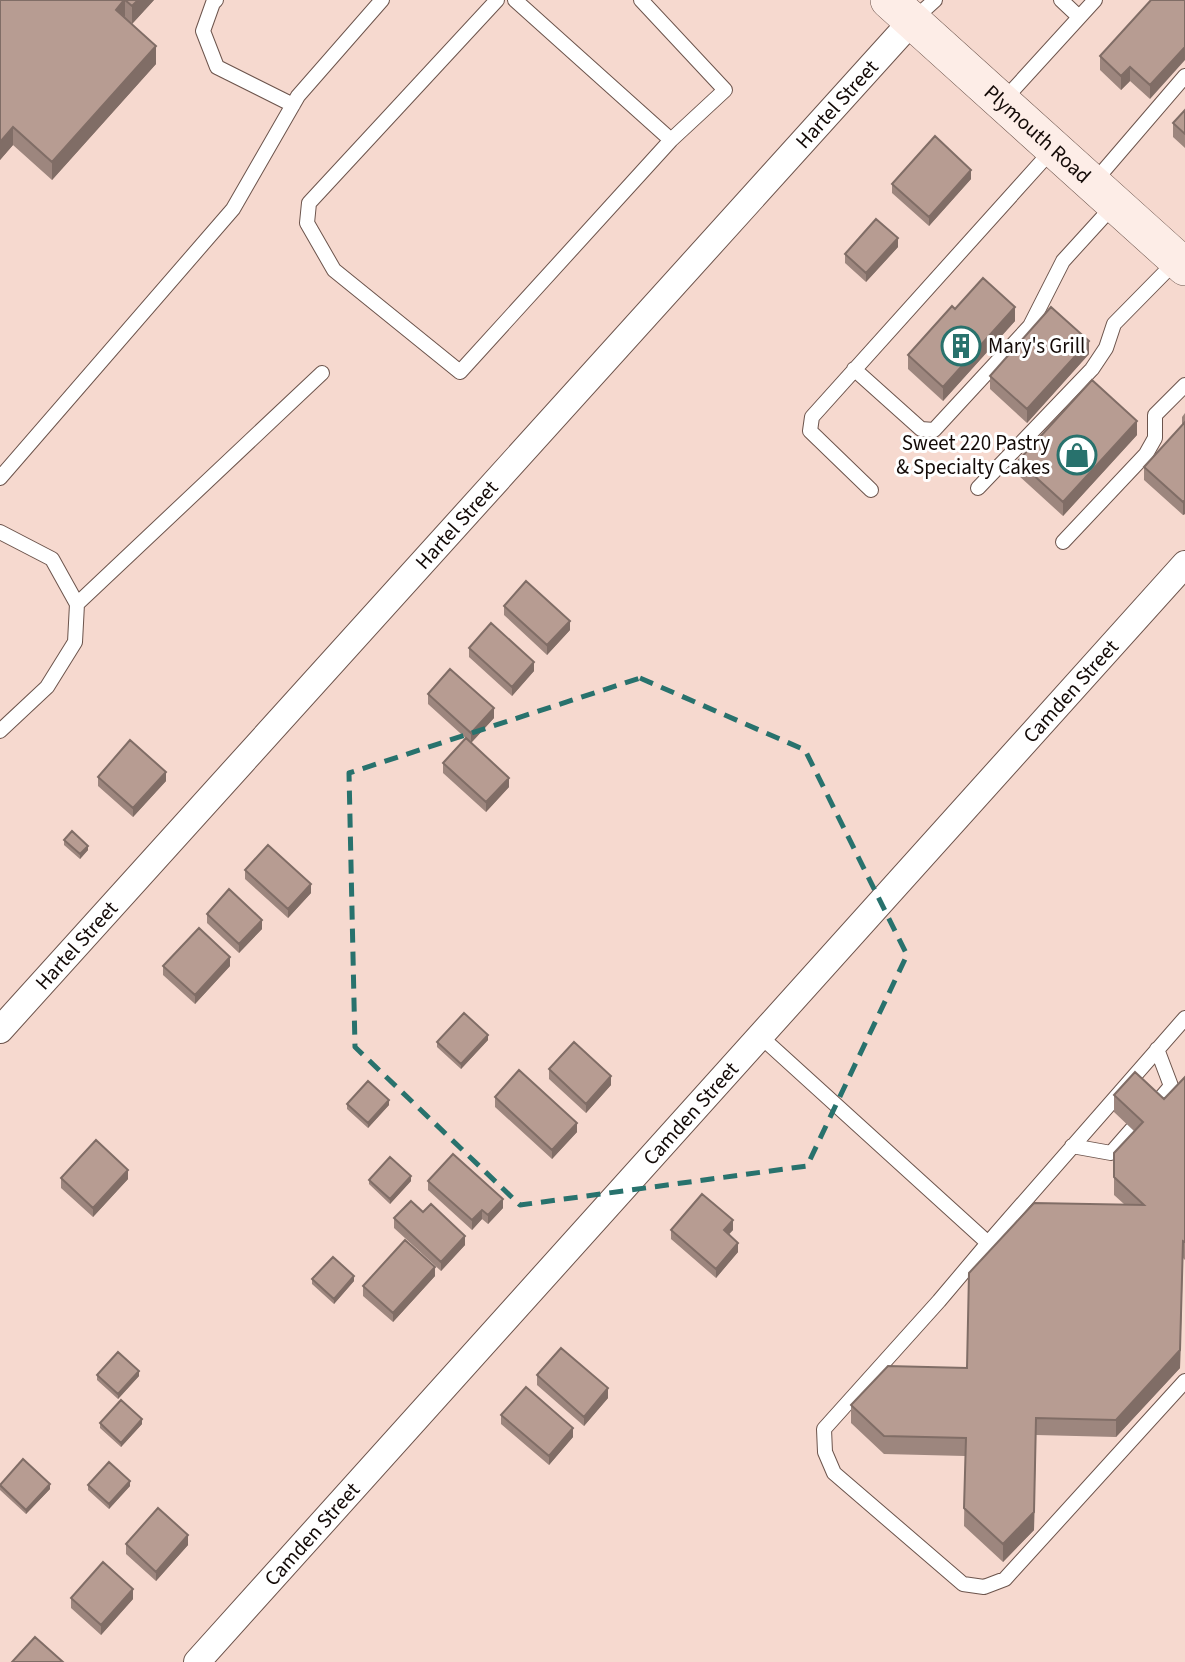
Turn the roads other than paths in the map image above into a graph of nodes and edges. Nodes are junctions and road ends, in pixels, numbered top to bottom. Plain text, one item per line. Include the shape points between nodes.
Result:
1 (216, 0) edge
2 (382, 0) edge
3 (497, 0) edge
4 (515, 0) edge
5 (641, 0) edge
6 (1061, 0) edge
7 (1095, 0) edge
8 (912, 7) edge
9 (1079, 17) junction
10 (1185, 76) edge
11 (1003, 101) junction
12 (293, 105) junction
13 (671, 140) junction
14 (1054, 148) junction
15 (1104, 193) junction
16 (1182, 260) edge
17 (854, 369) junction
18 (322, 373) dead end
19 (1185, 385) edge
20 (0, 478) edge
21 (978, 488) dead end
22 (870, 490) dead end
23 (0, 532) edge
24 (1063, 542) dead end
25 (1185, 564) edge
26 (77, 604) junction
27 (0, 731) edge
28 (1185, 1018) edge
29 (0, 1030) edge
30 (760, 1036) junction
31 (1157, 1049) junction
32 (1153, 1107) edge
33 (1132, 1129) edge
34 (1072, 1146) junction
35 (988, 1243) junction
36 (1185, 1381) edge
37 (197, 1662) edge

1 - 12 lane via 203,31 217,67
2 - 12 lane
3 - 13 lane via 309,203 307,223 334,270 460,372
4 - 13 lane
5 - 13 lane via 725,89
6 - 9 lane
7 - 9 lane
8 - 11 main road, Plymouth Road
8 - 29 street, Hartel Street
9 - 11 lane
10 - 15 lane
11 - 14 main road, Plymouth Road
12 - 20 lane via 233,209
14 - 15 main road, Plymouth Road
14 - 17 lane
15 - 16 main road, Plymouth Road
15 - 17 lane via 1030,326 934,430 921,429
16 - 21 lane via 1114,324 1092,369
17 - 22 lane via 811,417 810,431
18 - 26 lane
19 - 24 lane via 1155,415 1155,438 1146,454
23 - 26 lane via 52,559
25 - 30 street, Camden Street
26 - 27 lane via 75,642 47,687
28 - 31 lane
30 - 35 lane
30 - 37 street, Camden Street
31 - 32 lane via 1171,1086
31 - 34 lane
33 - 34 lane via 1111,1153
34 - 35 lane
35 - 36 lane via 824,1429 825,1452 834,1473 963,1584 985,1587 1005,1579

